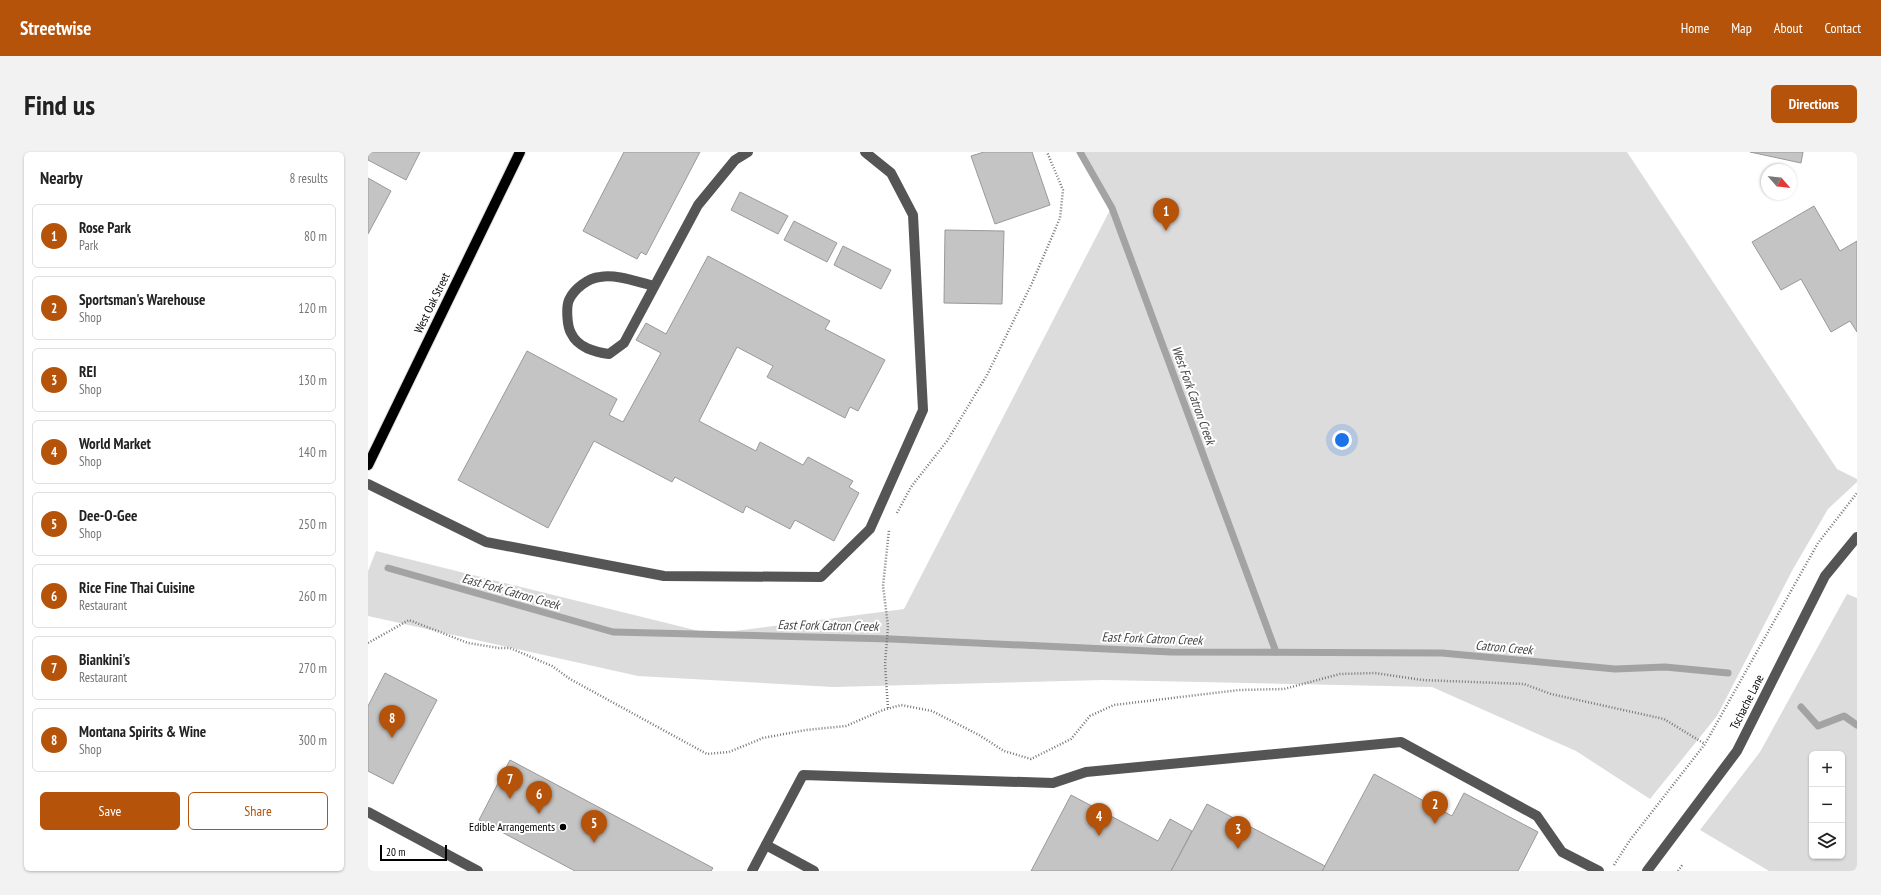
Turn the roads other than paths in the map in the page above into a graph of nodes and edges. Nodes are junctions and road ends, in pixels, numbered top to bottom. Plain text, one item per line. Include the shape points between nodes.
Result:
1 (520, 152) edge
2 (748, 152) edge
3 (865, 152) edge
4 (654, 286) junction
5 (368, 465) edge
6 (368, 484) edge
7 (1857, 537) edge
8 (368, 812) edge
9 (766, 845) junction
10 (478, 871) edge
11 (752, 871) edge
12 (814, 871) edge
13 (1599, 871) edge
14 (1647, 871) edge

1 - 5 main road, West Oak Street
2 - 4 street via 736,160 698,205
3 - 6 street via 891,173 913,215 923,410 870,529 821,577 664,576 486,542
4 - 4 street via 624,343 609,354 595,352 581,345 570,333 569,300 582,284 600,277 625,279
7 - 14 street, Tschache Lane via 1825,576 1737,751
8 - 10 street
9 - 11 street
9 - 12 street
9 - 13 street via 803,775 1053,783 1086,772 1401,742 1536,816 1562,852

